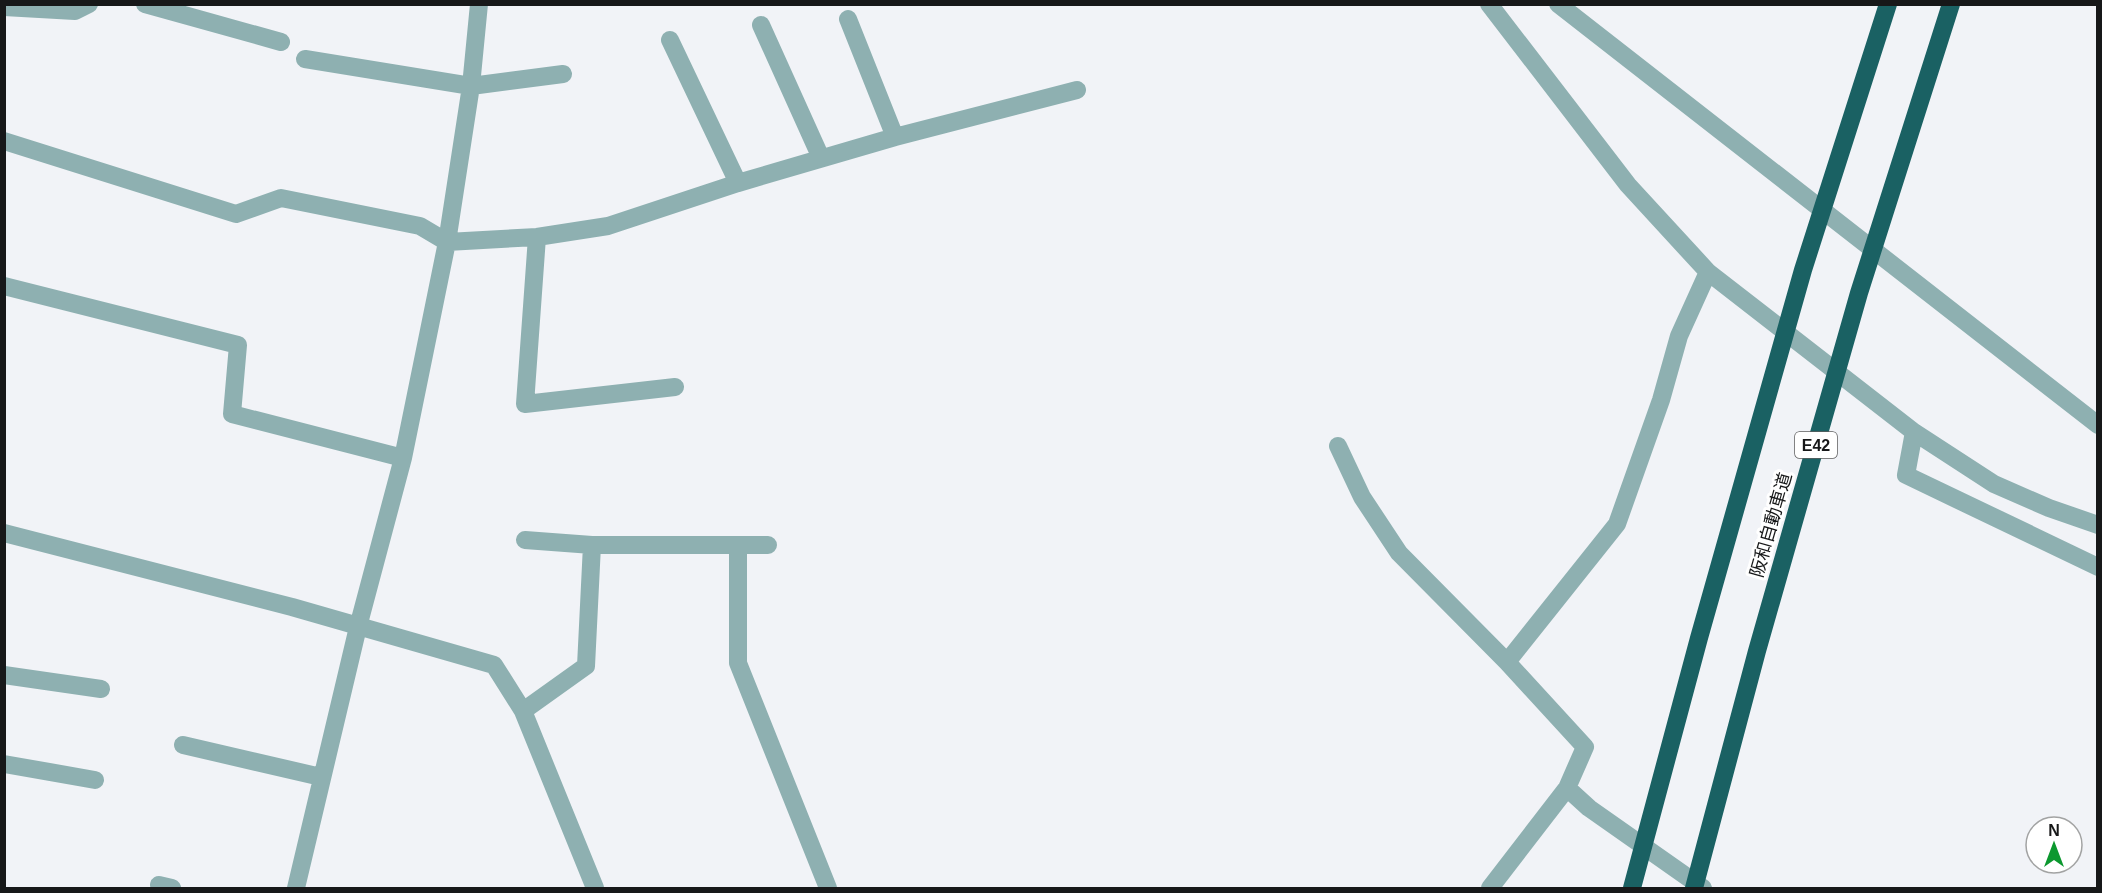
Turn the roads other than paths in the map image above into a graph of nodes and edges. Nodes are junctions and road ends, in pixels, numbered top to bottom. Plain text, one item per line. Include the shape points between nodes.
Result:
1 (89, 4) edge
2 (145, 4) edge
3 (479, 4) edge
4 (1489, 4) edge
5 (1558, 4) edge
6 (1888, 4) edge
7 (1951, 4) edge
8 (4, 7) edge
9 (848, 19) dead end
10 (761, 25) dead end
11 (670, 40) dead end
12 (281, 42) dead end
13 (305, 59) dead end
14 (563, 74) dead end
15 (471, 86) junction
16 (1077, 90) dead end
17 (895, 137) junction
18 (4, 141) edge
19 (821, 158) junction
20 (738, 183) junction
21 (537, 237) junction
22 (447, 242) junction
23 (1708, 272) junction
24 (4, 286) edge
25 (675, 387) dead end
26 (2097, 425) edge
27 (1914, 432) junction
28 (1338, 446) dead end
29 (403, 458) junction
30 (2097, 525) edge
31 (4, 533) edge
32 (525, 540) dead end
33 (592, 545) junction
34 (768, 545) dead end
35 (738, 546) junction
36 (2097, 567) edge
37 (358, 627) junction
38 (1507, 662) junction
39 (4, 675) edge
40 (101, 689) dead end
41 (523, 711) junction
42 (183, 745) dead end
43 (4, 764) edge
44 (321, 777) junction
45 (95, 780) dead end
46 (1568, 788) junction
47 (296, 888) edge
48 (595, 888) edge
49 (828, 888) edge
50 (1490, 888) edge
51 (1632, 888) edge
52 (1694, 888) edge
53 (1702, 888) edge

1 - 8 street via 75,11
2 - 12 street
3 - 15 street
4 - 23 street via 1628,185
5 - 26 street
6 - 51 highway, bridge via 1803,270 1698,638
7 - 52 highway, 阪和自動車道 / E42, bridge via 1859,293
9 - 17 street
10 - 19 street
11 - 20 street
13 - 15 street
14 - 15 street
15 - 22 street
16 - 17 street
17 - 19 street
18 - 22 street via 236,214 281,198 420,226
19 - 20 street
20 - 21 street via 608,226
21 - 22 street
21 - 25 street via 525,404
22 - 29 street
23 - 27 street
23 - 38 street via 1679,336 1617,524
24 - 29 street via 238,345 232,414
27 - 30 street via 1994,484
27 - 36 street via 1906,475
28 - 38 street via 1362,497 1399,553
29 - 37 street
31 - 37 street
32 - 33 street
33 - 35 street
33 - 41 street via 586,666
34 - 35 street
35 - 49 street via 738,663
37 - 41 street via 494,665
37 - 44 street
38 - 46 street via 1585,747
39 - 40 street
41 - 48 street
42 - 44 street
43 - 45 street
44 - 47 street
46 - 50 street
46 - 53 street via 1589,808

